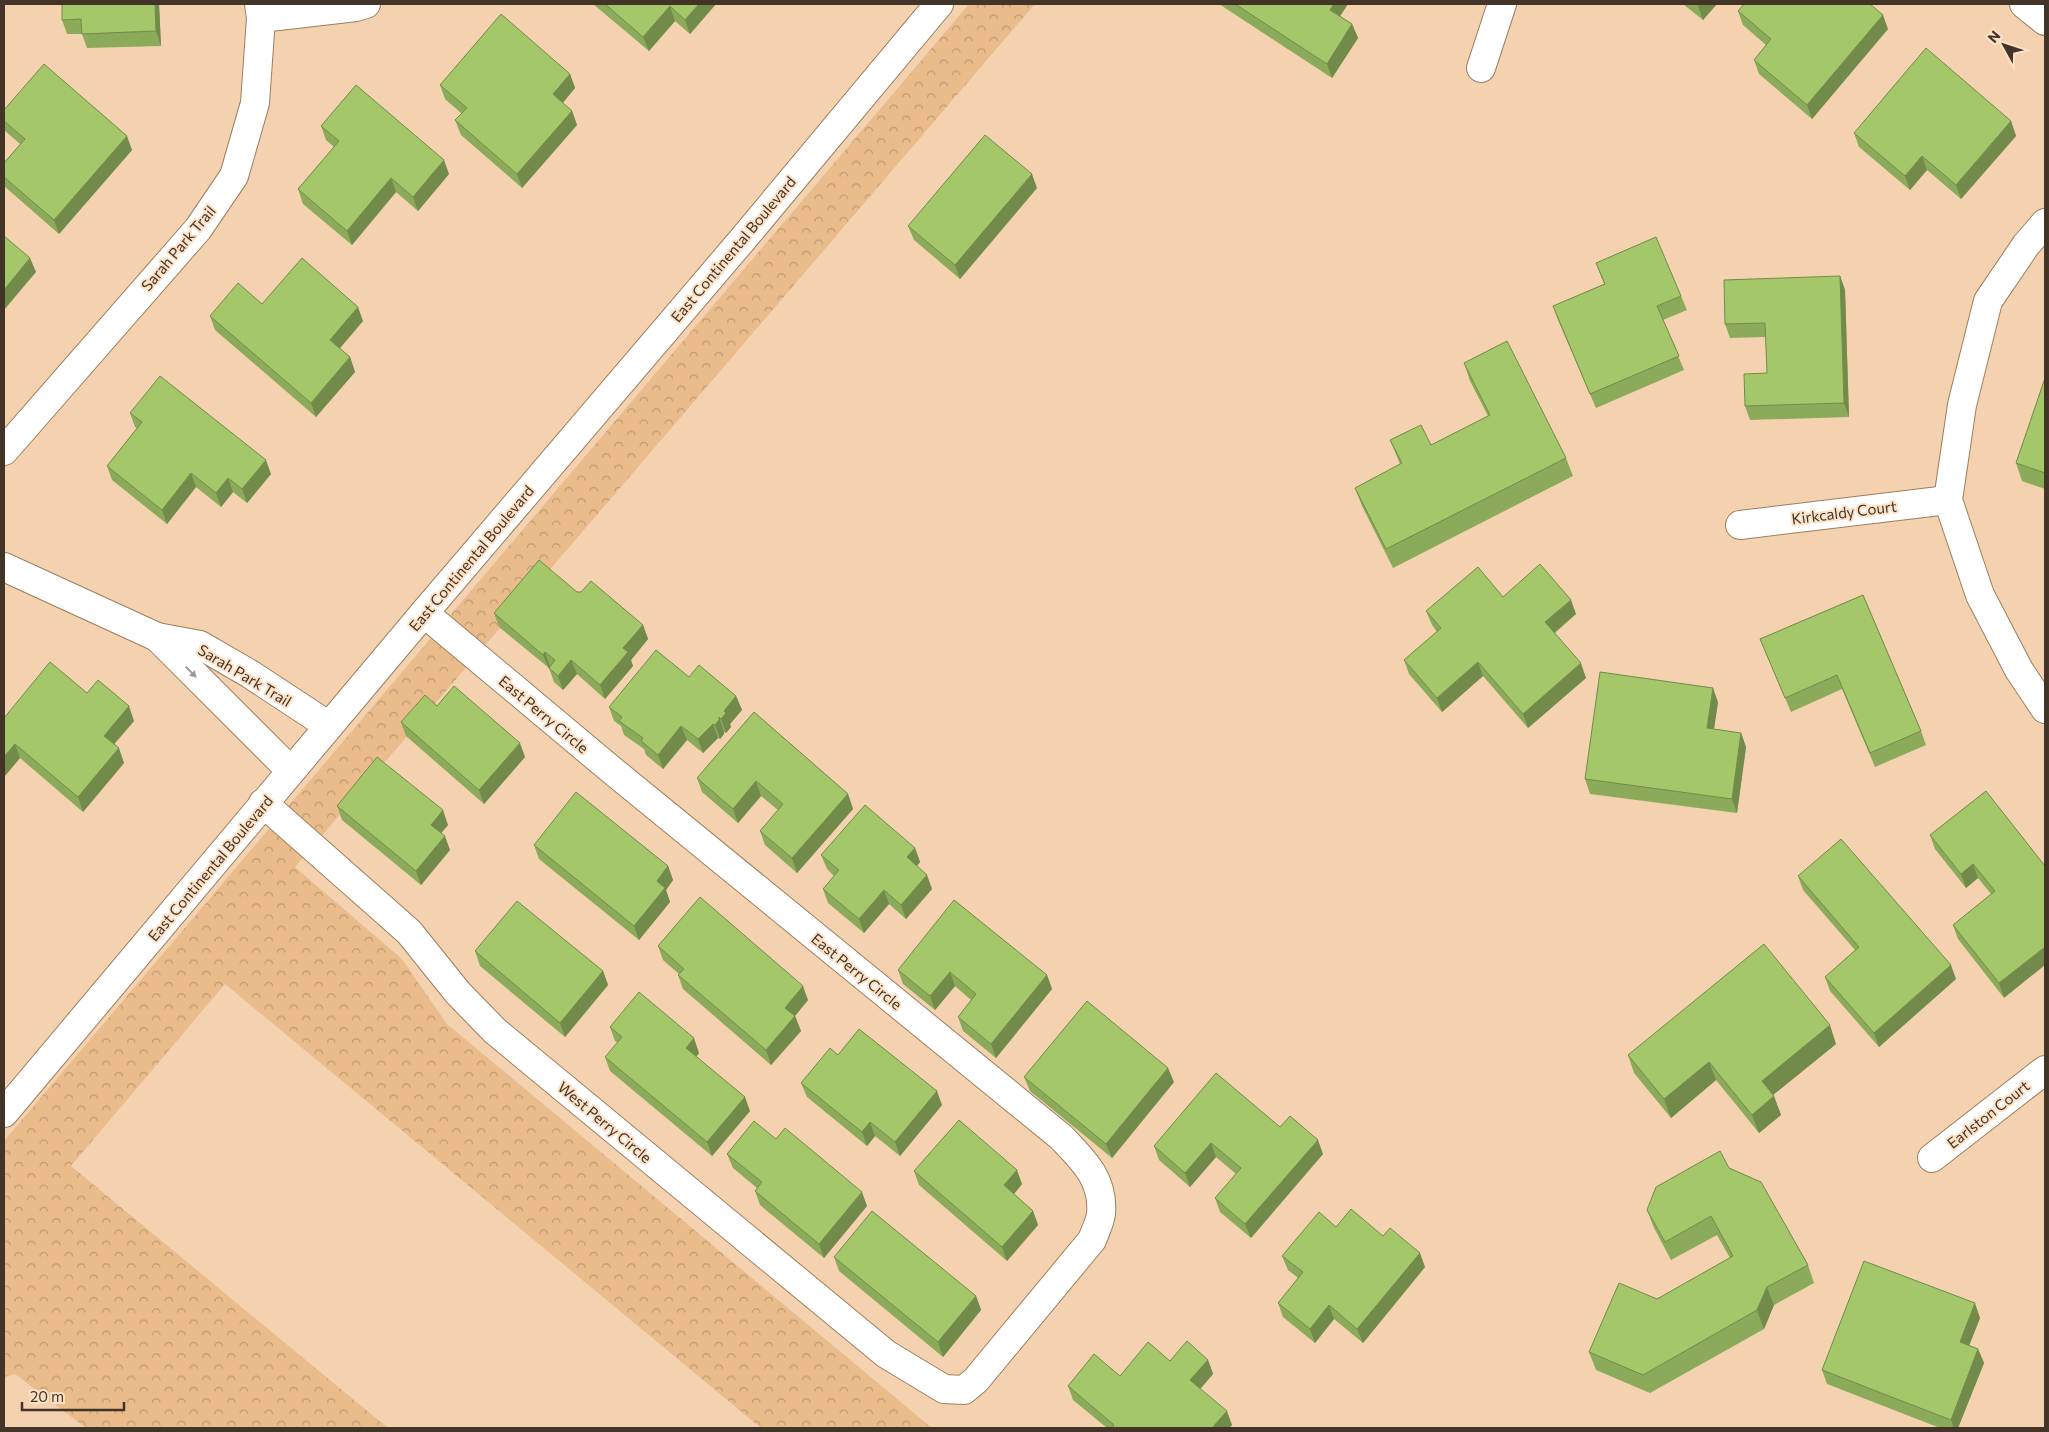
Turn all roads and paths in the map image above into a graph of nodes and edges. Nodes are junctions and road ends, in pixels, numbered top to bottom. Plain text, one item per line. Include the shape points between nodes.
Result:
1 (366, 4) edge
2 (938, 4) edge
3 (1502, 4) edge
4 (2024, 4) edge
5 (260, 11) edge
6 (2045, 21) edge
7 (1481, 68) dead end
8 (2045, 223) edge
9 (4, 451) edge
10 (1948, 500) junction
11 (1740, 525) dead end
12 (4, 567) edge
13 (424, 613) junction
14 (157, 637) junction
15 (2045, 709) edge
16 (328, 726) junction
17 (291, 771) junction
18 (264, 804) junction
19 (2045, 1070) edge
20 (4, 1113) edge
21 (1932, 1158) dead end
22 (976, 1380) joint

1 - 5 street
2 - 13 street, East Continental Boulevard
3 - 7 street
4 - 6 street
5 - 9 street, Sarah Park Trail via 255,103 234,176 198,229
8 - 10 street via 1988,301 1962,404
10 - 11 street, Kirkcaldy Court
10 - 15 street via 1980,594 2019,670
12 - 14 street, Sarah Park Trail
13 - 16 street, East Continental Boulevard
13 - 22 street, East Perry Circle via 1061,1137 1089,1167 1098,1184 1101,1214 1092,1240
14 - 16 street, Sarah Park Trail via 200,645
14 -> 17 street, Sarah Park Trail
16 - 17 street, East Continental Boulevard
17 - 18 street, East Continental Boulevard
18 - 20 street, East Continental Boulevard
18 - 22 street, West Perry Circle via 409,932 458,993 495,1031 886,1354 944,1389 964,1390
19 - 21 street, Earlston Court

